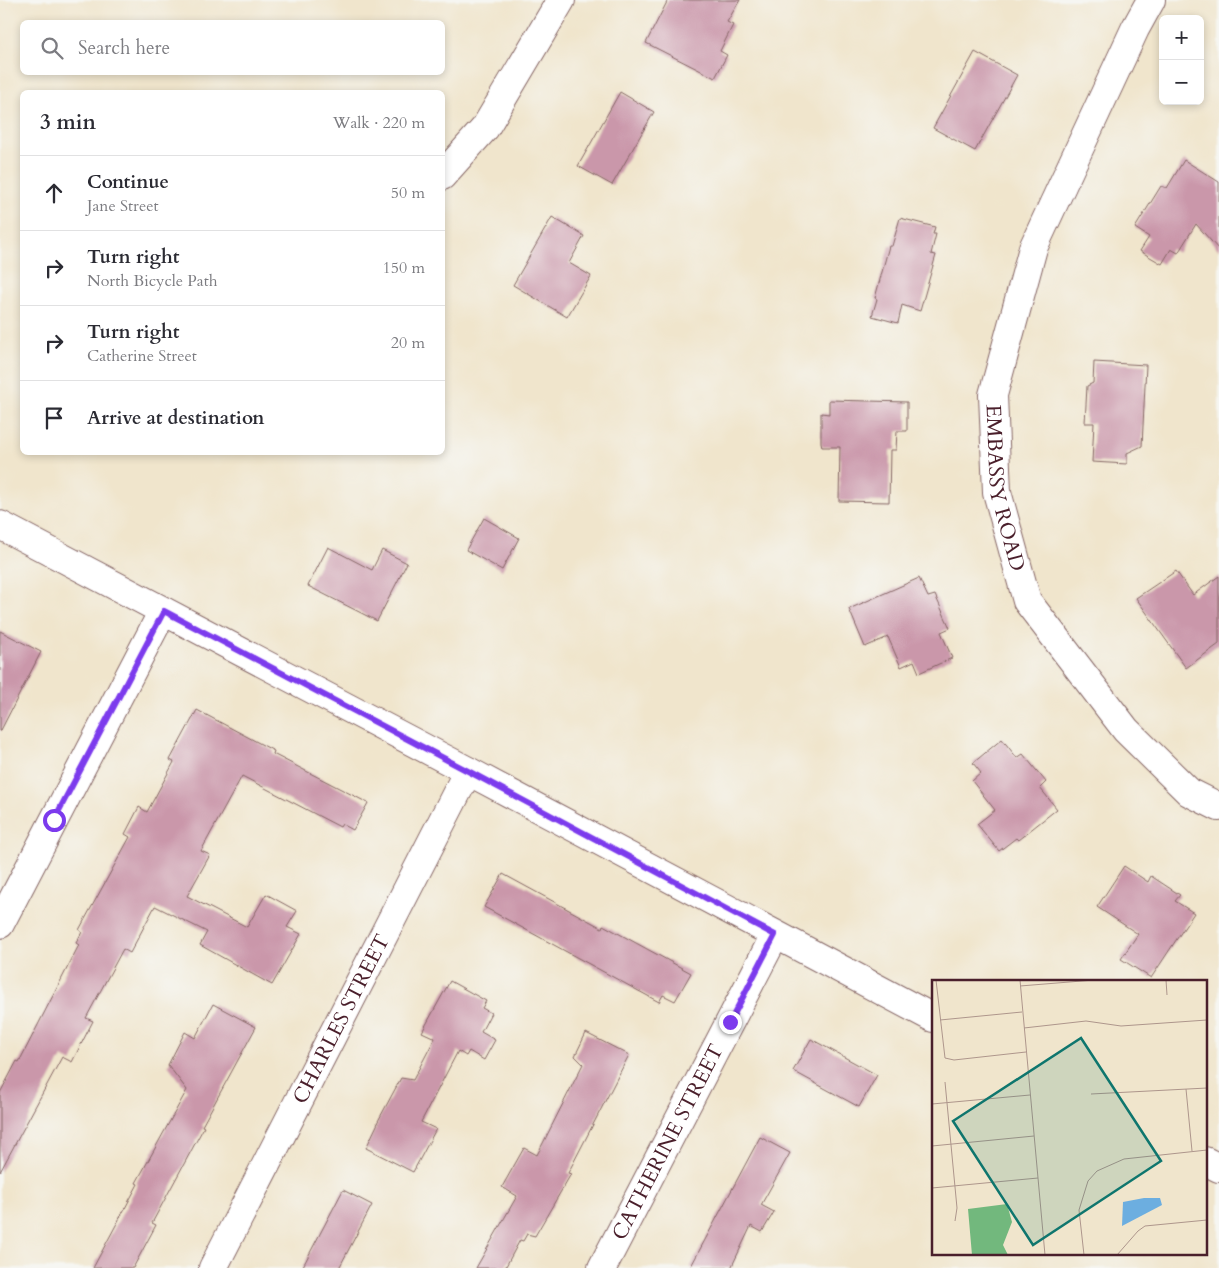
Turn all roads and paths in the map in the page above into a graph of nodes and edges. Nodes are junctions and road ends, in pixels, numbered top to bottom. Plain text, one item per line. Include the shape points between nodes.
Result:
1 (561, 0) edge
2 (1151, 0) edge
3 (445, 173) edge
4 (0, 525) edge
5 (164, 611) junction
6 (468, 771) junction
7 (1219, 807) edge
8 (0, 924) edge
9 (775, 935) junction
10 (932, 1017) edge
11 (1206, 1162) edge
12 (1219, 1168) edge
13 (213, 1268) edge
14 (602, 1268) edge

1 - 3 street via 486,128
2 - 7 street, EMBASSY ROAD via 1033,248 993,395 997,492 1027,601 1126,730 1189,792
4 - 5 street
5 - 6 street
5 - 8 street
6 - 9 street
6 - 13 street, CHARLES STREET
9 - 10 street
9 - 14 street, CATHERINE STREET
11 - 12 street

